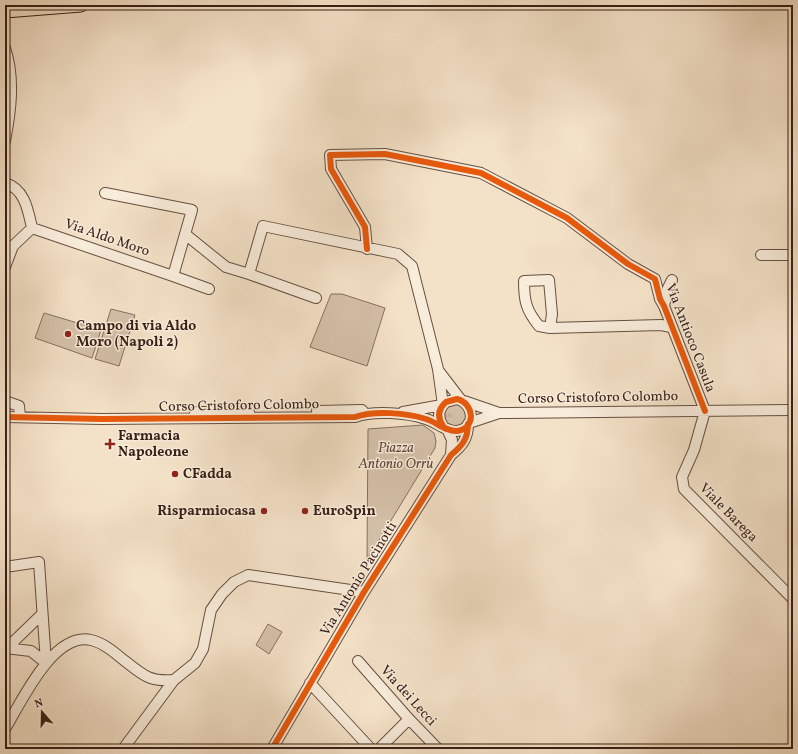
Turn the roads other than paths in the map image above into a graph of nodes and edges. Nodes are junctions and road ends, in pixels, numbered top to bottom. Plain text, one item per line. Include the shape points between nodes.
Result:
1 (81, 5) edge
2 (5, 11) edge
3 (5, 48) edge
4 (5, 140) edge
5 (5, 183) edge
6 (105, 193) dead end
7 (32, 228) junction
8 (186, 234) junction
9 (367, 248) junction
10 (793, 254) edge
11 (761, 255) dead end
12 (5, 267) edge
13 (249, 274) junction
14 (173, 276) junction
15 (672, 280) dead end
16 (210, 289) dead end
17 (316, 298) dead end
18 (664, 306) junction
19 (671, 327) junction
20 (550, 328) junction
21 (438, 369) junction
22 (463, 400) junction
23 (5, 401) edge
24 (442, 405) junction
25 (793, 410) edge
26 (705, 411) junction
27 (499, 413) junction
28 (393, 414) junction
29 (20, 416) junction
30 (5, 417) edge
31 (469, 424) junction
32 (445, 428) junction
33 (451, 455) junction
34 (5, 567) edge
35 (364, 592) junction
36 (793, 599) edge
37 (42, 614) junction
38 (7, 648) edge
39 (358, 661) dead end
40 (46, 663) junction
41 (174, 680) junction
42 (310, 683) junction
43 (409, 719) junction
44 (5, 729) edge
45 (124, 749) edge
46 (272, 749) edge
47 (371, 749) edge
48 (379, 749) edge
49 (438, 749) edge

1 - 2 main road
3 - 4 street via 11,85 11,112
5 - 7 street via 14,186 26,201
6 - 8 street via 192,210
7 - 12 street via 13,246
7 - 14 street, Via Aldo Moro
8 - 13 street via 226,267
8 - 14 street
9 - 13 street via 263,226
9 - 18 street, Via Antioco Casula via 365,227 331,169 330,155 385,154 482,173 571,222 628,264 655,279
9 - 21 street via 398,254 412,266
10 - 11 street
13 - 17 street
14 - 16 street, Via Aldo Moro
15 - 18 street
18 - 19 street, Via Antioco Casula
19 - 20 street
19 - 26 street, Via Antioco Casula
20 - 20 street via 552,314 549,280 524,281 524,301 531,316 539,326
21 - 22 street
21 - 24 street
22 - 24 street, Corso Cristoforo Colombo via 453,399
22 - 27 street, Corso Cristoforo Colombo
22 - 31 street via 471,413
23 - 29 street via 19,406
24 - 28 street, Corso Cristoforo Colombo
24 - 32 street via 439,416
25 - 26 street, Corso Cristoforo Colombo
26 - 27 street, Corso Cristoforo Colombo
26 - 36 street, Viale Barega via 694,450 682,477 684,489
27 - 31 street, Corso Cristoforo Colombo
28 - 29 street, Corso Cristoforo Colombo via 227,419 62,419
28 - 32 street, Corso Cristoforo Colombo via 426,419
29 - 30 street, Corso Cristoforo Colombo
31 - 32 street, Corso Cristoforo Colombo via 458,431
31 - 33 street, Via Antonio Pacinotti via 468,436 462,446
32 - 33 street via 452,440
33 - 35 street, Via Antonio Pacinotti
34 - 37 street via 39,562
35 - 41 street via 248,575 234,582 222,594 211,610 203,649 196,663
35 - 42 street, Via Antonio Pacinotti
37 - 38 street
37 - 40 street
38 - 40 street via 31,651
39 - 43 street, Via dei Lecci
40 - 41 street via 72,640 91,640 108,647 147,678 160,681
40 - 44 street
41 - 45 street
42 - 46 street, Via Antonio Pacinotti
42 - 47 street
43 - 48 street
43 - 49 street, Via dei Lecci

